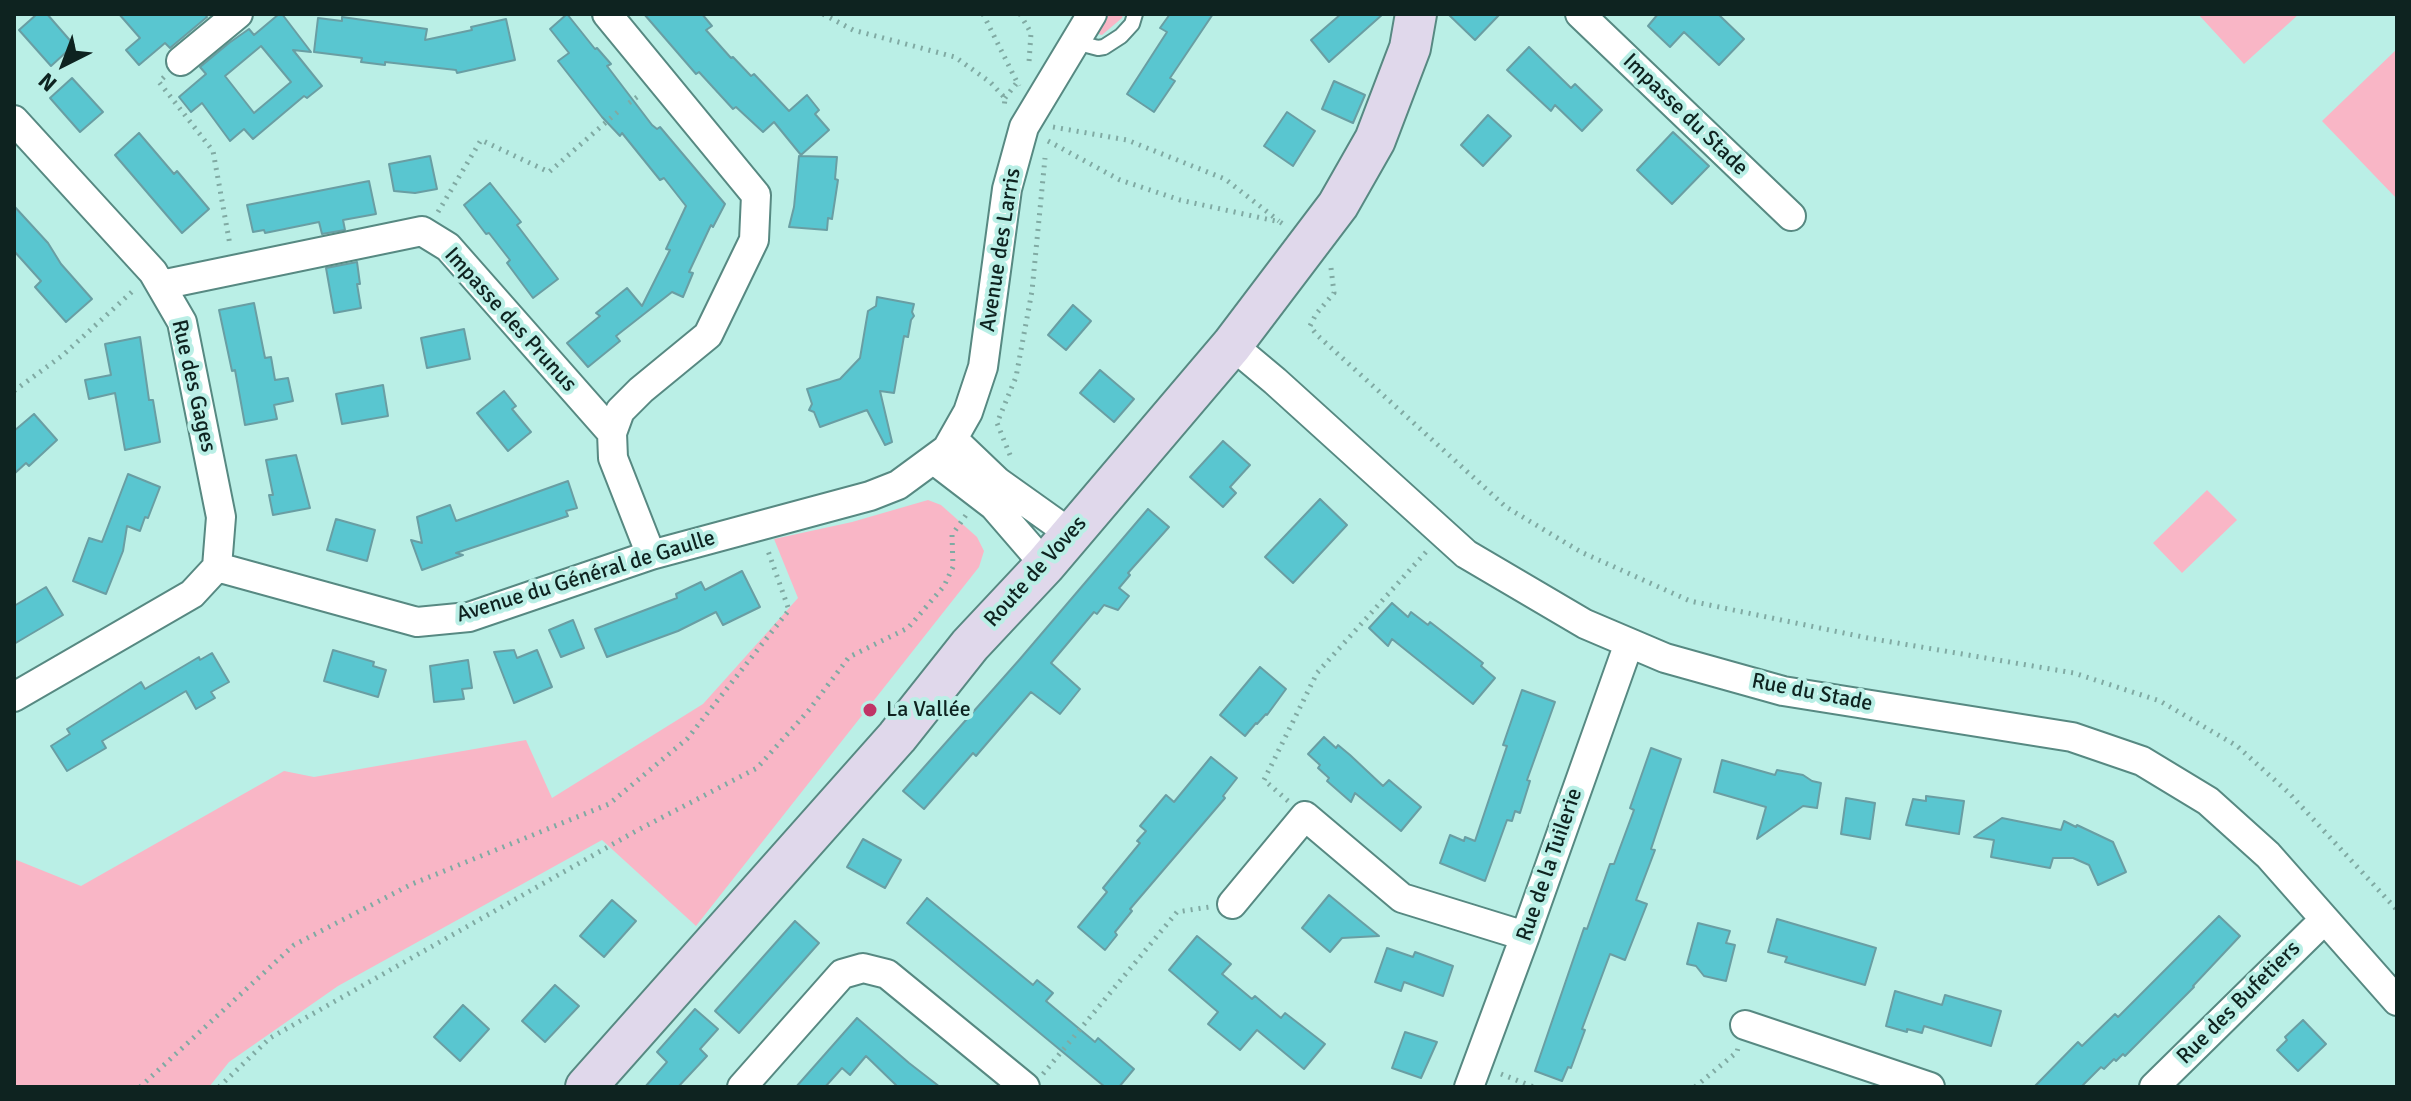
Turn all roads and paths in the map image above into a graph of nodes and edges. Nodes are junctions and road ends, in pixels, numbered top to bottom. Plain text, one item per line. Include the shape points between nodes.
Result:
1 (238, 14) edge
2 (607, 14) edge
3 (823, 14) edge
4 (983, 14) edge
5 (1020, 14) edge
6 (1092, 14) edge
7 (1135, 14) edge
8 (1416, 14) edge
9 (1580, 14) edge
10 (1075, 42) junction
11 (181, 61) joint
12 (1018, 82) junction
13 (1005, 98) junction
14 (620, 110) dead end
15 (14, 120) edge
16 (1036, 134) junction
17 (1791, 216) dead end
18 (425, 233) junction
19 (1294, 233) junction
20 (235, 270) junction
21 (157, 279) junction
22 (1232, 345) junction
23 (14, 391) edge
24 (612, 433) junction
25 (944, 449) junction
26 (990, 490) junction
27 (756, 526) junction
28 (1071, 534) junction
29 (1443, 534) junction
30 (651, 555) junction
31 (1045, 565) junction
32 (217, 567) junction
33 (1629, 643) junction
34 (14, 697) edge
35 (1305, 816) junction
36 (1232, 904) joint
37 (2397, 910) edge
38 (2324, 920) junction
39 (1525, 936) junction
40 (2397, 1001) edge
41 (1745, 1025) joint
42 (1473, 1076) edge
43 (1034, 1081) edge
44 (140, 1087) edge
45 (219, 1087) edge
46 (586, 1087) edge
47 (742, 1087) edge
48 (1534, 1087) edge
49 (1695, 1087) edge
50 (1930, 1087) edge
51 (2154, 1087) edge

1 - 11 street
2 - 24 street via 756,195 754,240 708,335 620,411
3 - 13 path via 853,30 955,57
4 - 12 path
5 - 12 path via 1031,33 1029,62
6 - 10 street, Avenue des Larris
7 - 10 lane via 1121,36 1104,47
8 - 19 street, Route de Voves via 1410,48 1375,140 1338,205
9 - 17 street, Impasse du Stade
10 - 16 street, Avenue des Larris
11 - 20 path via 159,82 213,151
12 - 13 path
12 - 16 path
13 - 16 path via 1004,115
14 - 18 path via 549,172 481,140
15 - 21 street, Rue des Gages
16 - 19 path via 1120,180
16 - 19 path via 1053,127 1127,140 1225,179
16 - 25 street, Avenue des Larris via 1007,189 983,367 968,412
16 - 26 path via 1042,178 1032,291 1016,377 997,423 1013,461
18 - 20 street, Impasse des Prunus
18 - 24 street, Impasse des Prunus via 448,247
19 - 22 street, Route de Voves
19 - 37 path via 1332,270 1334,293 1310,326 1317,335 1518,515 1581,552 1690,601 2074,673 2160,701 2237,746 2289,793
20 - 21 street, Impasse des Prunus
21 - 23 path
21 - 32 street, Rue des Gages via 182,322 221,517
22 - 28 street, Route de Voves
22 - 29 street, Rue du Stade
24 - 30 street via 613,458
25 - 26 street
25 - 27 street, Avenue du Général de Gaulle via 898,485
26 - 28 street
26 - 31 street via 994,506
26 - 45 path via 952,535 953,567 944,586 908,628 849,657 757,768 270,1038
27 - 30 street, Avenue du Général de Gaulle
27 - 44 path via 789,610 687,739 609,804 412,884 294,945
28 - 31 street, Route de Voves
29 - 33 street, Rue du Stade via 1466,554 1585,624
29 - 35 path via 1317,673 1264,780
30 - 32 street, Avenue du Général de Gaulle via 469,617 417,622
31 - 46 street, Route de Voves
32 - 34 street via 192,594
33 - 38 street, Rue du Stade via 1783,691 2072,737 2142,761 2208,801 2268,855
33 - 39 street, Rue de la Tuilerie
35 - 36 street
35 - 39 street via 1402,898
36 - 43 path via 1177,912
38 - 40 street, Rue du Stade
38 - 51 street, Rue des Bufetiers
39 - 42 street, Rue de la Tuilerie
41 - 49 path via 1737,1052
41 - 50 street
42 - 48 path
43 - 47 street via 887,974 863,968 842,974

